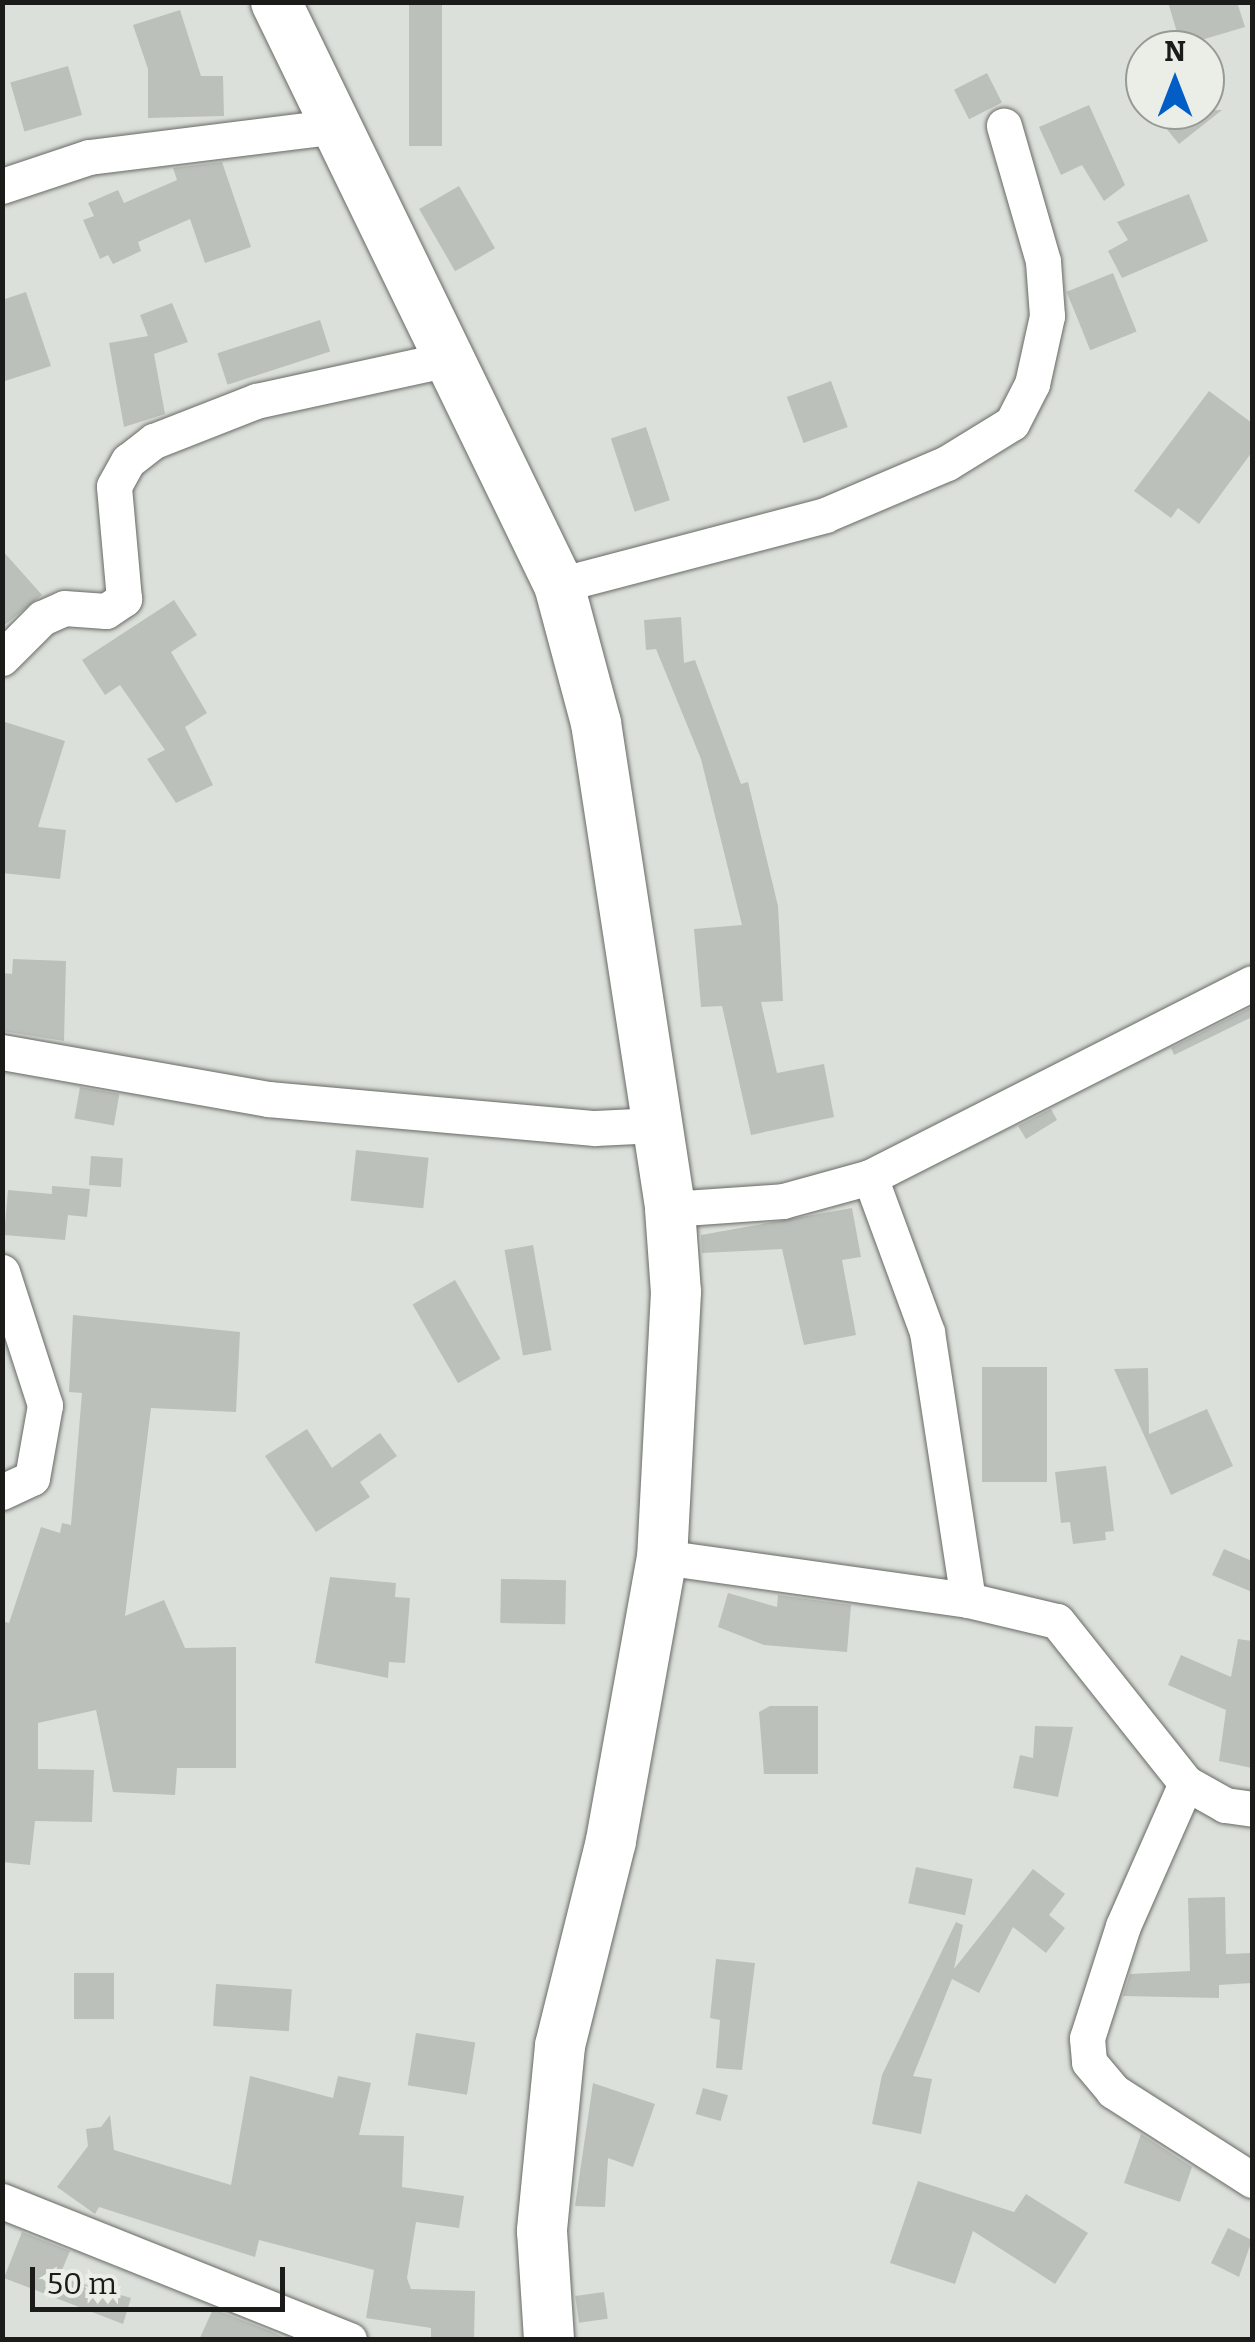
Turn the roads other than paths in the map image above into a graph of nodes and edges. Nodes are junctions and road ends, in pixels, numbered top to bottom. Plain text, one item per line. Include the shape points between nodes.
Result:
1 (276, 2) edge
2 (339, 126) junction
3 (1004, 126) dead end
4 (2, 186) edge
5 (449, 359) junction
6 (559, 585) junction
7 (2, 658) edge
8 (1252, 983) edge
9 (2, 1052) edge
10 (656, 1125) junction
11 (870, 1176) junction
12 (670, 1209) junction
13 (2, 1272) edge
14 (2, 1492) edge
15 (662, 1557) junction
16 (968, 1600) junction
17 (1186, 1783) junction
18 (1252, 1809) edge
19 (1252, 2180) edge
20 (2, 2200) edge
21 (350, 2340) edge
22 (548, 2340) edge

1 - 2 street
2 - 4 street via 89,156
2 - 5 street
3 - 6 street via 1043,262 1047,316 1032,384 1012,423 948,463 825,514
5 - 6 street
5 - 7 street via 256,401 154,441 128,461 114,486 124,599 106,611 64,608 42,618
6 - 10 street via 596,723
8 - 11 street
9 - 10 street via 268,1099 594,1128
10 - 12 street
11 - 12 street via 783,1202
11 - 16 street via 926,1332
12 - 15 street via 676,1292
13 - 14 street via 45,1405 32,1478
15 - 16 street
15 - 22 street via 611,1842 560,2046 542,2231
16 - 17 street via 1057,1621 1081,1642
17 - 18 street via 1225,1805
17 - 19 street via 1123,1926 1087,2038 1089,2062 1113,2091
20 - 21 street

